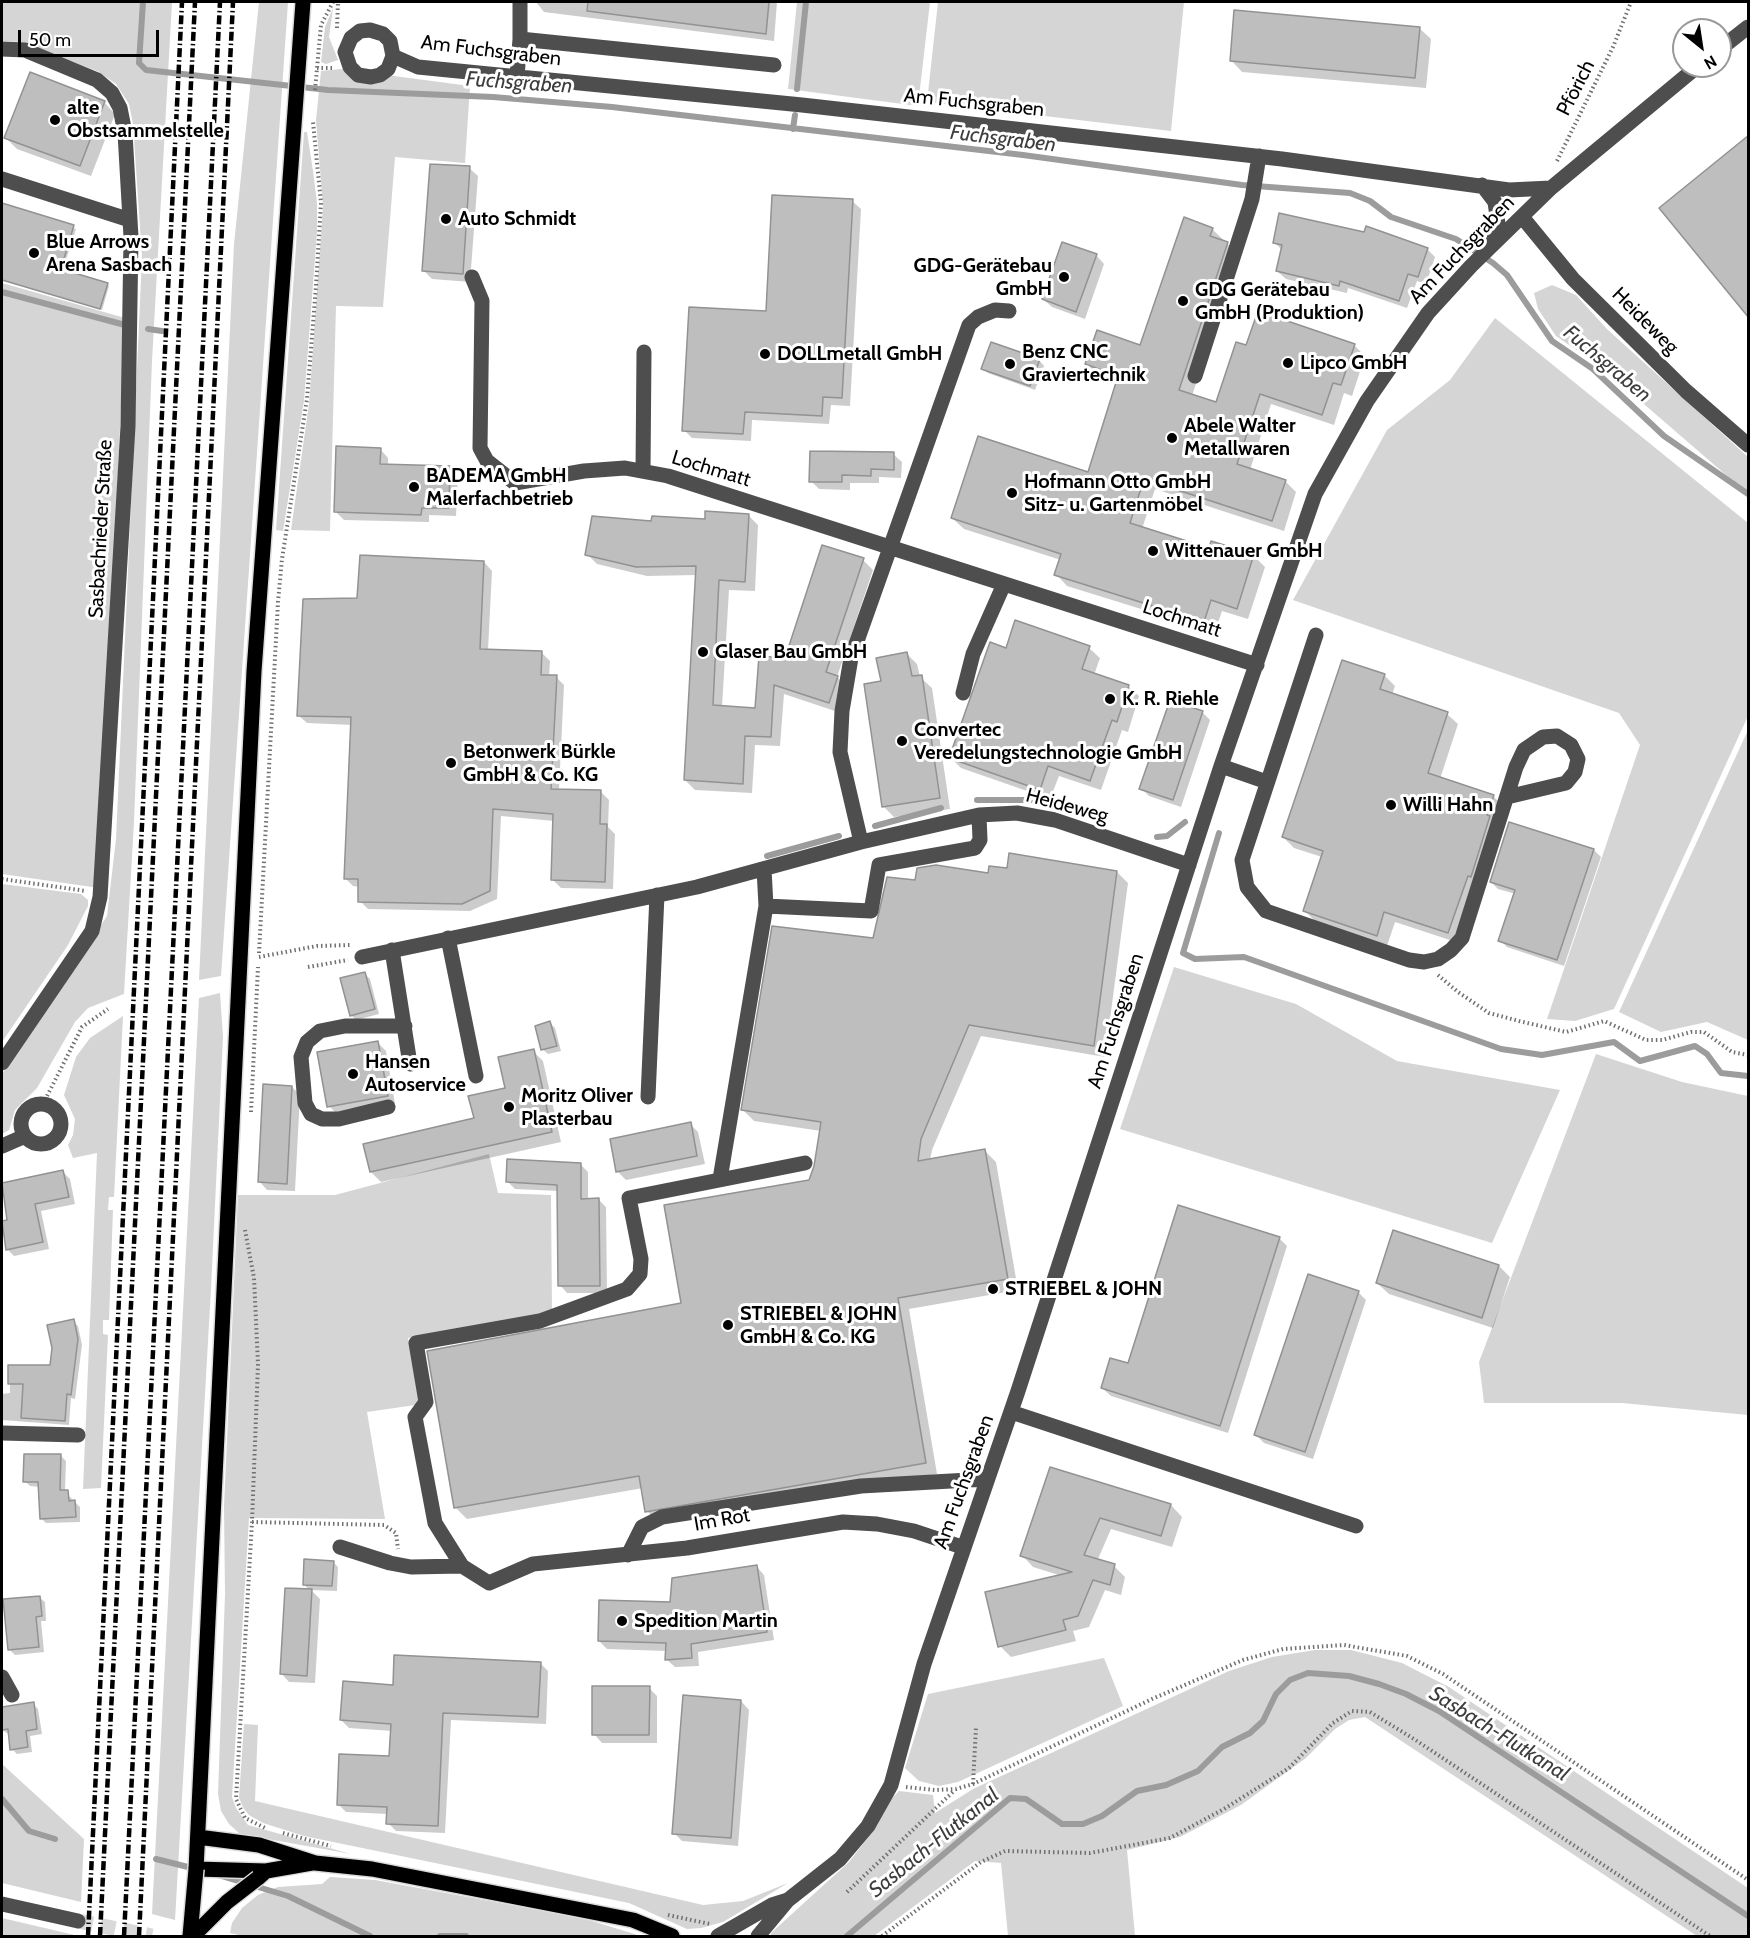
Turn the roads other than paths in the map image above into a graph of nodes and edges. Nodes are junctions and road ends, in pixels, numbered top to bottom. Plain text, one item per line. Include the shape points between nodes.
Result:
1 (303, 2) edge
2 (520, 2) edge
3 (1749, 27) edge
4 (520, 39) junction
5 (1732, 40) edge
6 (2, 49) edge
7 (393, 56) dead end
8 (774, 65) dead end
9 (517, 77) junction
10 (1684, 78) edge
11 (1259, 156) junction
12 (2, 179) edge
13 (1482, 185) junction
14 (1551, 188) junction
15 (1523, 218) junction
16 (130, 220) junction
17 (1491, 246) junction
18 (472, 277) dead end
19 (1009, 311) dead end
20 (644, 352) dead end
21 (1195, 376) dead end
22 (1749, 445) edge
23 (643, 471) junction
24 (889, 548) junction
25 (1004, 585) junction
26 (1316, 635) dead end
27 (1257, 665) junction
28 (963, 693) dead end
29 (1221, 766) junction
30 (1267, 782) junction
31 (1507, 797) junction
32 (979, 815) junction
33 (868, 841) junction
34 (879, 865) junction
35 (1189, 865) junction
36 (764, 869) junction
37 (657, 896) junction
38 (766, 906) junction
39 (448, 938) junction
40 (392, 950) junction
41 (360, 951) road end
42 (405, 1026) junction
43 (2, 1063) edge
44 (410, 1064) dead end
45 (476, 1076) dead end
46 (648, 1097) dead end
47 (388, 1107) dead end
48 (25, 1136) junction
49 (2, 1146) edge
50 (805, 1163) dead end
51 (720, 1179) junction
52 (1011, 1412) junction
53 (2, 1433) edge
54 (78, 1435) dead end
55 (987, 1479) junction
56 (1356, 1526) dead end
57 (340, 1547) dead end
58 (962, 1547) junction
59 (628, 1555) junction
60 (462, 1566) junction
61 (2, 1677) edge
62 (12, 1695) dead end
63 (198, 1837) junction
64 (315, 1863) junction
65 (195, 1869) junction
66 (262, 1875) junction
67 (788, 1900) junction
68 (2, 1904) edge
69 (78, 1921) tunnel mouth
70 (720, 1935) edge
71 (192, 1936) edge
72 (672, 1936) edge
73 (758, 1936) edge

1 - 63 main road via 254,671
2 - 4 street
3 - 5 street
4 - 8 street
4 - 9 street
6 - 16 street, Sasbachrieder Straße via 25,50 97,80 112,93 125,133
7 - 9 street, Am Fuchsgraben via 418,67
9 - 11 street, Am Fuchsgraben
10 - 14 street, Am Fuchsgraben
11 - 13 street, Am Fuchsgraben
11 - 21 street via 1252,199
12 - 16 street
13 - 14 street, Am Fuchsgraben via 1509,190
13 - 17 street via 1495,202 1498,224
14 - 15 street, Am Fuchsgraben
15 - 17 street, Am Fuchsgraben
15 - 22 street, Heideweg via 1573,279 1686,391
16 - 43 street, Sasbachrieder Straße via 128,426 100,897 92,931
17 - 27 street, Am Fuchsgraben via 1428,313 1367,401 1315,494
18 - 23 street, Lochmatt via 482,301 480,448 487,461 515,483 584,471
19 - 24 street via 994,310 969,325
20 - 23 street
23 - 24 street, Lochmatt
24 - 25 street, Lochmatt
24 - 33 street via 850,658 842,711 840,752
25 - 27 street, Lochmatt
25 - 28 street via 973,654
26 - 30 street
27 - 29 street, Am Fuchsgraben
29 - 30 street
29 - 35 street, Am Fuchsgraben
30 - 31 street via 1242,860 1247,887 1254,899 1278,916 1424,962 1445,954 1462,938
31 - 31 street via 1524,750 1543,737 1557,736 1571,745 1578,759 1575,772 1566,783
32 - 33 street, Heideweg
32 - 34 street via 980,840 975,848
32 - 35 street, Heideweg via 1017,813 1055,820
33 - 34 street
33 - 36 street, Heideweg
34 - 38 street via 871,911
35 - 52 street, Am Fuchsgraben
36 - 37 street, Heideweg
36 - 38 street
37 - 39 street, Heideweg
37 - 46 street
38 - 51 street
39 - 40 street, Heideweg
39 - 45 street
40 - 41 street, Heideweg
40 - 42 street
42 - 44 street
42 - 47 street via 345,1026 320,1031 307,1042 301,1057 305,1103 311,1114 339,1119
48 - 48 street via 21,1121 28,1108 44,1104 57,1111 59,1134 46,1143
48 - 49 street
50 - 51 street
51 - 60 street via 629,1198 641,1259 640,1274 627,1290 540,1321 416,1343 426,1402 415,1417 435,1523
52 - 55 street, Am Fuchsgraben
52 - 56 street
53 - 54 street
55 - 58 street, Am Fuchsgraben
55 - 59 street via 861,1486 662,1517 642,1527
57 - 60 street via 390,1563
58 - 59 street, Im Rot via 914,1531 843,1522
58 - 67 street, Am Fuchsgraben via 891,1785 868,1826 840,1859
59 - 60 street, Im Rot via 533,1564 489,1583
61 - 62 street
63 - 64 main road via 259,1845
63 - 65 main road
64 - 66 main road
64 - 72 main road via 372,1869 511,1895 633,1920
65 - 66 main road
65 - 71 main road, bridge
66 - 71 main road, bridge
67 - 70 street, Am Fuchsgraben
67 - 73 street, Am Fuchsgraben
68 - 69 street

